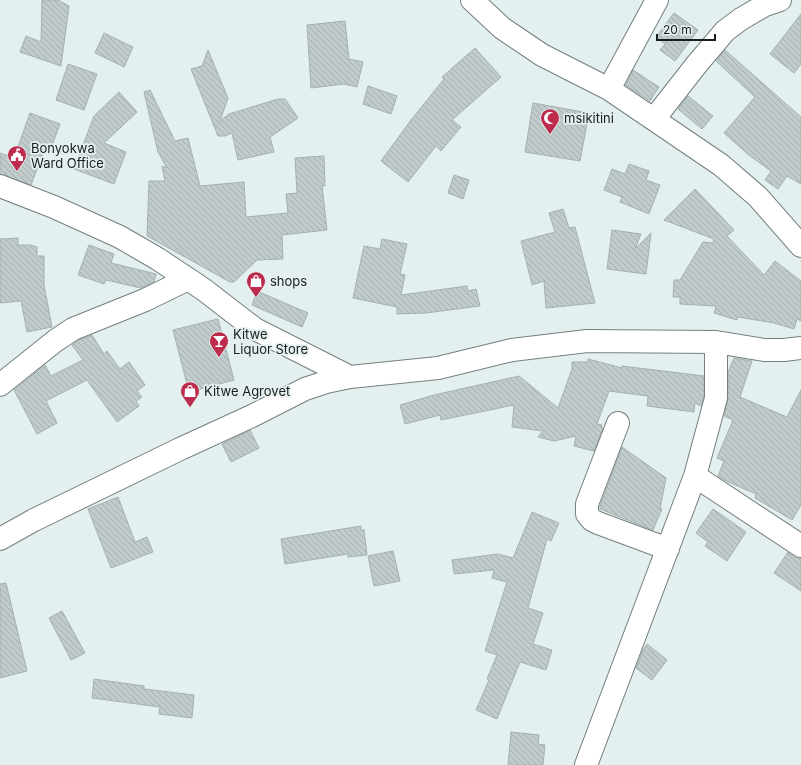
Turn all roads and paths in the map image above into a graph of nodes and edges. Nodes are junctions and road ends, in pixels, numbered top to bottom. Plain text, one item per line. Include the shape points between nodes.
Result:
1 (472, 0) edge
2 (657, 0) edge
3 (780, 0) edge
4 (609, 89) junction
5 (654, 119) junction
6 (0, 186) edge
7 (801, 246) edge
8 (188, 279) junction
9 (716, 342) junction
10 (801, 348) edge
11 (350, 377) junction
12 (0, 385) edge
13 (618, 423) dead end
14 (695, 476) junction
15 (0, 539) edge
16 (801, 546) edge
17 (668, 549) junction
18 (593, 762) edge

1 - 4 street via 502,28 542,55
2 - 4 street
3 - 5 street via 765,5 724,31
4 - 5 street
5 - 7 street via 721,165 758,197
6 - 8 street via 120,237
8 - 11 street via 255,329
8 - 12 street via 145,300 73,329
9 - 10 street via 764,350
9 - 11 street via 587,341 512,350 438,368
9 - 14 street via 716,398
11 - 15 street via 305,389 34,520
13 - 17 street via 587,504 587,514 598,523
14 - 16 street
14 - 17 street
17 - 18 street

